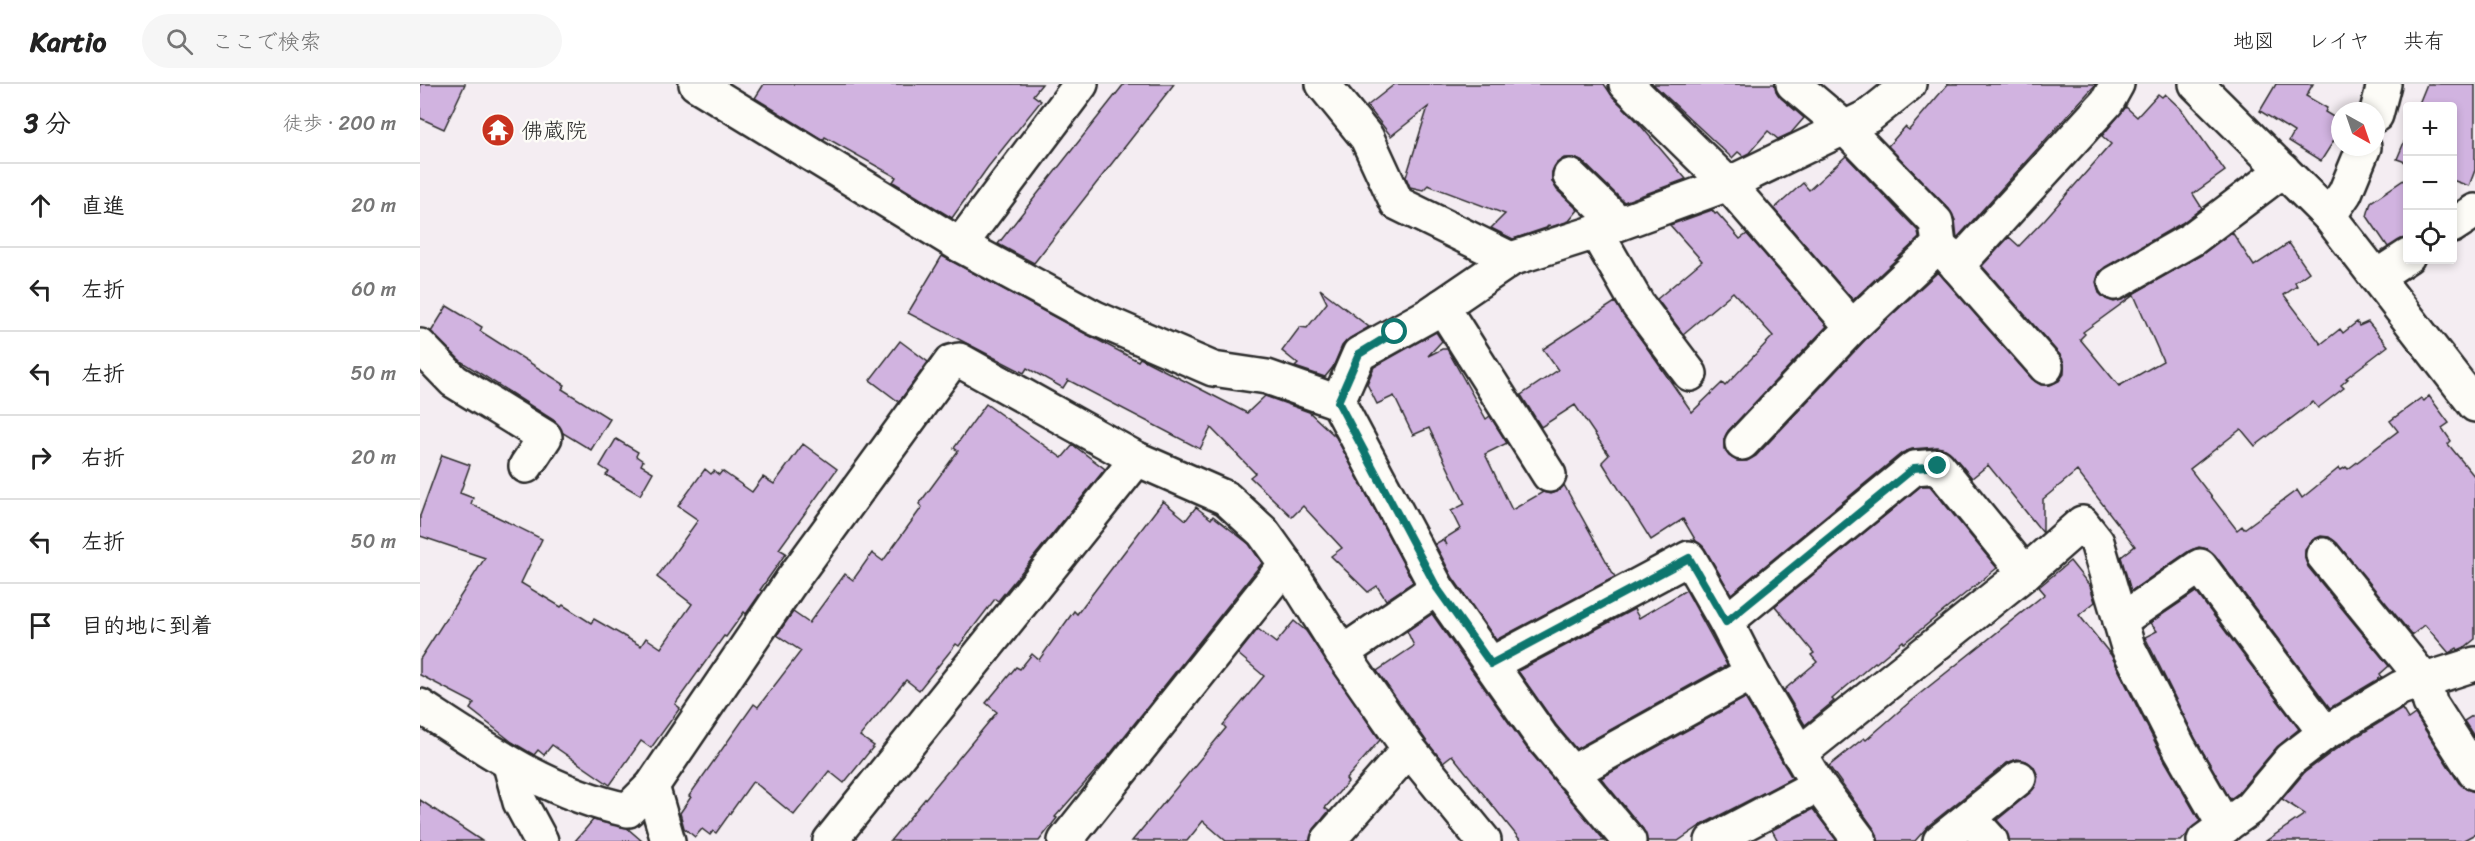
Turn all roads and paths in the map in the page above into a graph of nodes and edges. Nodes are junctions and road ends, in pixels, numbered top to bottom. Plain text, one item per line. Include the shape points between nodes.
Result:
1 (696, 84) edge
2 (1081, 84) edge
3 (1323, 84) edge
4 (1626, 84) edge
5 (1793, 84) edge
6 (1909, 84) edge
7 (2117, 84) edge
8 (2196, 84) edge
9 (2384, 84) edge
10 (2379, 102) edge
11 (1844, 127) junction
12 (2360, 156) edge
13 (2283, 170) junction
14 (1570, 176) dead end
15 (1728, 184) junction
16 (2475, 211) edge
17 (2329, 216) junction
18 (2457, 223) edge
19 (1607, 227) junction
20 (960, 245) junction
21 (1948, 255) junction
22 (1511, 259) junction
23 (2403, 259) edge
24 (2376, 277) junction
25 (2115, 283) dead end
26 (1442, 306) junction
27 (1852, 327) junction
28 (420, 346) edge
29 (2046, 367) dead end
30 (1690, 374) dead end
31 (1338, 402) junction
32 (2475, 405) edge
33 (1742, 443) dead end
34 (1137, 459) junction
35 (526, 466) dead end
36 (1549, 475) dead end
37 (2323, 555) dead end
38 (1286, 564) junction
39 (2025, 573) junction
40 (1437, 588) junction
41 (2120, 621) junction
42 (1726, 622) junction
43 (1342, 653) junction
44 (1491, 664) junction
45 (2475, 664) edge
46 (1752, 673) junction
47 (2425, 681) junction
48 (420, 706) edge
49 (2325, 733) junction
50 (1409, 750) junction
51 (1799, 754) junction
52 (510, 765) junction
53 (1570, 772) junction
54 (2475, 773) edge
55 (2019, 778) dead end
56 (1818, 785) junction
57 (652, 786) junction
58 (2475, 798) edge
59 (1980, 829) edge
60 (2214, 834) edge
61 (541, 841) edge
62 (668, 841) edge
63 (830, 841) edge
64 (1065, 841) edge
65 (1328, 841) edge
66 (1484, 841) edge
67 (1629, 841) edge
68 (1712, 841) edge
69 (1860, 841) edge
70 (1940, 841) edge

1 - 20 street
2 - 20 street
3 - 22 street via 1367,138 1397,203
4 - 15 street
5 - 11 street
6 - 11 street via 1869,116
7 - 21 street via 2107,102
8 - 13 street
9 - 10 street
11 - 15 street
11 - 21 street via 1936,222
12 - 17 street via 2344,194
13 - 17 street
13 - 25 street via 2192,239
14 - 19 street
15 - 19 street
15 - 27 street
16 - 18 street
17 - 24 street
19 - 22 street
19 - 30 street via 1638,305
20 - 31 street via 1095,318 1213,369 1267,376
21 - 27 street
21 - 29 street
22 - 26 street
23 - 24 street
24 - 32 street
26 - 31 street via 1359,354
26 - 36 street
27 - 33 street
28 - 35 street via 454,381 545,437
31 - 40 street
34 - 38 street via 1226,498 1263,532
34 - 57 street via 959,360 951,362 792,580
34 - 63 street
37 - 47 street
38 - 43 street
38 - 64 street
39 - 41 street via 2082,523 2097,542
39 - 42 street via 1938,466 1914,468
39 - 51 street
40 - 43 street
40 - 44 street
41 - 49 street via 2200,566
41 - 60 street via 2128,647
42 - 44 street via 1689,558
42 - 46 street
43 - 50 street
44 - 53 street
45 - 47 street
46 - 51 street
46 - 53 street
47 - 49 street via 2400,688
47 - 54 street via 2430,703
48 - 52 street
49 - 60 street via 2291,759 2250,808
50 - 65 street
50 - 66 street
51 - 56 street
52 - 57 street via 596,804 628,810
52 - 61 street via 520,802
53 - 67 street
54 - 58 street via 2470,791
55 - 59 street
56 - 68 street
56 - 69 street
57 - 62 street
59 - 70 street

